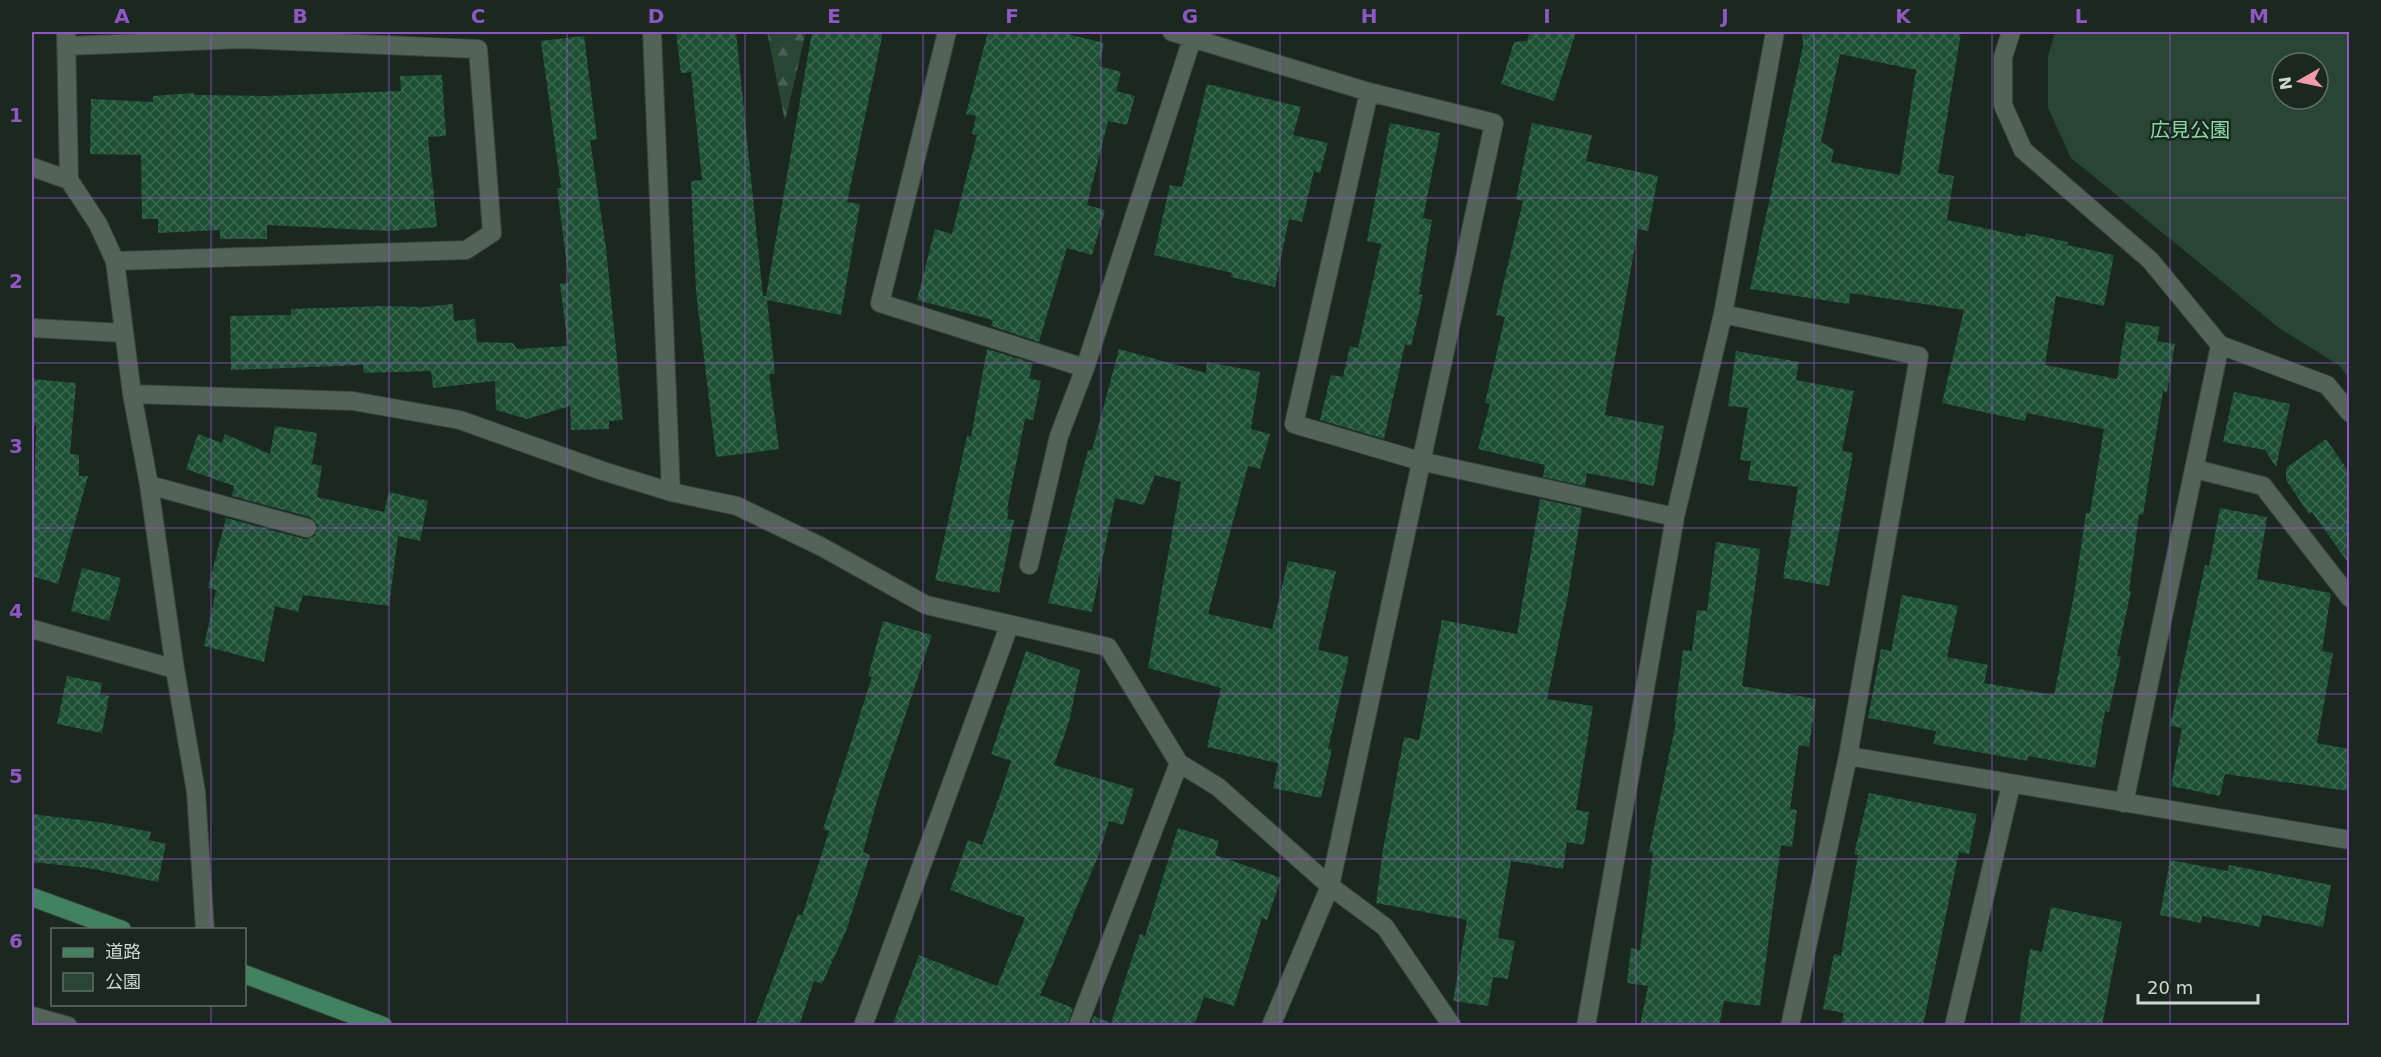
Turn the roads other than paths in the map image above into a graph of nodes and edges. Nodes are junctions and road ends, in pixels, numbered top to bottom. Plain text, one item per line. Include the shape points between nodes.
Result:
1 (652, 32) edge
2 (947, 32) edge
3 (1172, 32) edge
4 (1775, 32) edge
5 (2011, 32) edge
6 (242, 35) edge
7 (66, 39) edge
8 (1192, 39) junction
9 (1369, 92) junction
10 (32, 167) edge
11 (69, 180) junction
12 (115, 261) junction
13 (1723, 314) junction
14 (32, 328) edge
15 (124, 333) junction
16 (2220, 345) junction
17 (1084, 368) junction
18 (132, 394) junction
19 (2349, 413) edge
20 (1420, 461) junction
21 (2195, 470) junction
22 (149, 485) junction
23 (670, 492) junction
24 (1675, 517) junction
25 (307, 528) dead end
26 (1029, 565) dead end
27 (2349, 598) edge
28 (1009, 626) junction
29 (32, 629) edge
30 (175, 669) junction
31 (1848, 756) junction
32 (1179, 763) junction
33 (2011, 785) junction
34 (2124, 802) junction
35 (2349, 840) edge
36 (1330, 886) junction
37 (32, 897) edge
38 (117, 928) edge
39 (205, 928) edge
40 (246, 975) edge
41 (32, 1016) edge
42 (68, 1026) edge
43 (382, 1026) edge
44 (863, 1026) edge
45 (1078, 1026) edge
46 (1271, 1026) edge
47 (1452, 1026) edge
48 (1586, 1026) edge
49 (1790, 1026) edge
50 (1954, 1026) edge

1 - 23 street
2 - 17 street via 880,303
3 - 8 street
4 - 13 street
5 - 16 street via 2003,57 2003,105 2023,150 2150,260
6 - 7 street
6 - 12 street via 478,49 492,233 466,250
7 - 11 street
8 - 9 street
8 - 17 street
9 - 20 street via 1294,424
9 - 20 street via 1494,123
10 - 11 street
11 - 12 street via 98,224
12 - 15 street
13 - 24 street
13 - 31 street via 1919,356
14 - 15 street
15 - 18 street
16 - 19 street via 2327,385
16 - 21 street
17 - 26 street via 1059,436
18 - 22 street
18 - 23 street via 353,401 460,420
20 - 24 street
20 - 36 street
21 - 27 street via 2263,486
21 - 34 street
22 - 25 street
22 - 30 street
23 - 28 street via 737,506 822,547 926,605
24 - 48 street
28 - 32 street via 1108,647
28 - 44 street
29 - 30 street
30 - 39 street via 196,792
31 - 33 street
31 - 49 street
32 - 36 street via 1218,787
32 - 45 street
33 - 34 street
33 - 50 street
34 - 35 street
36 - 46 street
36 - 47 street via 1385,927
37 - 38 main road
40 - 43 main road
41 - 42 street

